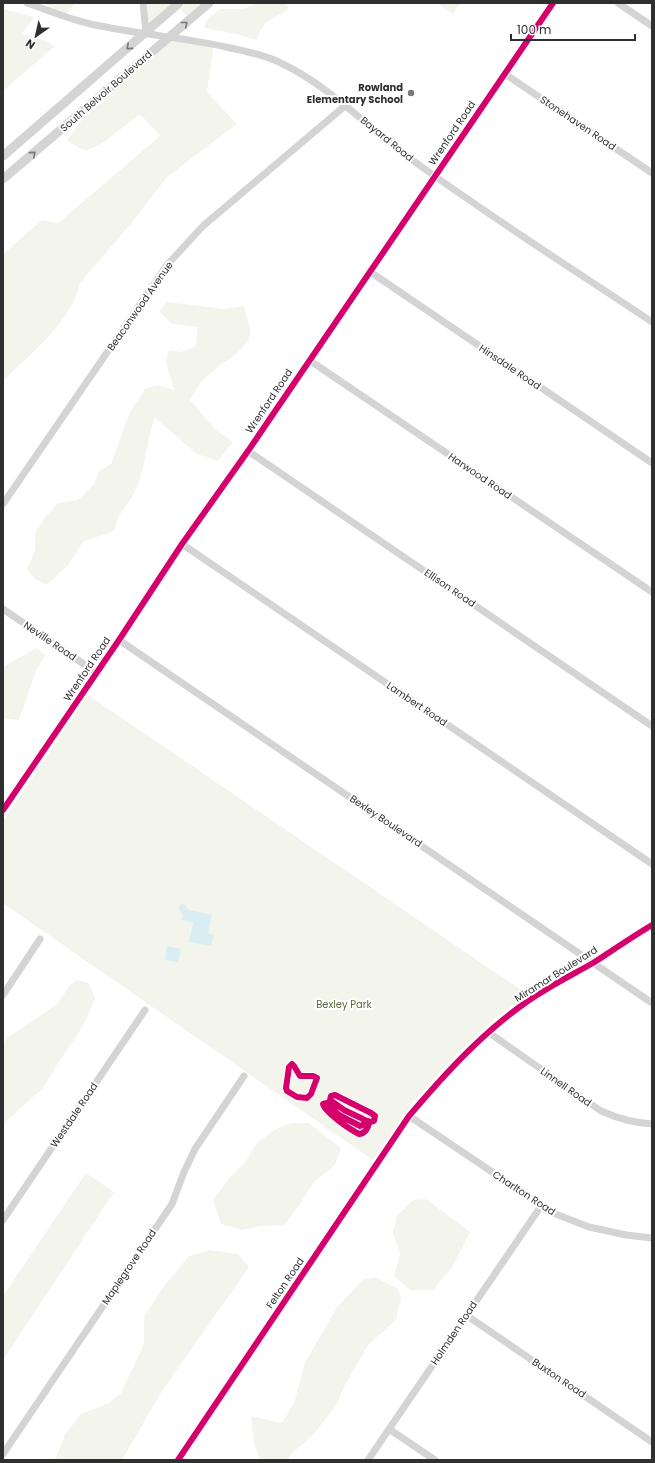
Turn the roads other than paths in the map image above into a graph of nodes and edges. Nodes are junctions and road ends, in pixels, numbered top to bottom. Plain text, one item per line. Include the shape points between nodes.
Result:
1 (27, 3) edge
2 (143, 3) edge
3 (179, 3) edge
4 (209, 3) edge
5 (553, 3) edge
6 (618, 3) edge
7 (652, 26) edge
8 (146, 33) junction
9 (169, 37) junction
10 (505, 74) junction
11 (346, 105) junction
12 (3, 156) edge
13 (652, 173) edge
14 (435, 177) junction
15 (3, 179) edge
16 (369, 271) junction
17 (652, 322) edge
18 (309, 360) junction
19 (248, 451) junction
20 (652, 463) edge
21 (3, 504) edge
22 (182, 544) junction
23 (652, 592) edge
24 (3, 609) edge
25 (119, 640) junction
26 (97, 673) junction
27 (652, 726) edge
28 (3, 810) edge
29 (652, 864) edge
30 (652, 925) edge
31 (40, 939) dead end
32 (593, 962) junction
33 (3, 995) edge
34 (652, 1003) edge
35 (144, 1010) dead end
36 (488, 1032) junction
37 (244, 1076) dead end
38 (409, 1116) junction
39 (652, 1124) edge
40 (541, 1206) junction
41 (3, 1220) edge
42 (652, 1238) edge
43 (466, 1315) junction
44 (389, 1429) junction
45 (652, 1442) edge
46 (3, 1454) edge
47 (178, 1460) edge
48 (368, 1460) edge
49 (435, 1460) edge

1 - 8 street, Bayard Road via 105,27
2 - 8 street
3 - 8 street, South Belvoir Boulevard
9 -> 4 street, South Belvoir Boulevard
5 - 10 street, Wrenford Road
6 - 7 street
8 - 9 street, Bayard Road
8 -> 12 street, South Belvoir Boulevard
9 - 11 street, Bayard Road via 252,52 281,63 316,82
15 -> 9 street, South Belvoir Boulevard
10 - 13 street, Stonehaven Road
10 - 14 street, Wrenford Road
11 - 14 street, Bayard Road via 394,147
11 - 21 street, Beaconwood Avenue via 204,226 167,265
14 - 16 street, Wrenford Road
14 - 17 street, Bayard Road
16 - 18 street, Wrenford Road
16 - 20 street, Hinsdale Road
18 - 19 street, Wrenford Road
18 - 23 street, Harwood Road
19 - 22 street, Wrenford Road
19 - 27 street, Ellison Road
22 - 25 street, Wrenford Road
22 - 29 street, Lambert Road
24 - 26 street, Neville Road
25 - 26 street, Wrenford Road
25 - 32 street, Bexley Boulevard
26 - 28 street, Wrenford Road
30 - 32 street, Miramar Boulevard
31 - 33 street
32 - 34 street, Bexley Boulevard
32 - 36 street, Miramar Boulevard via 524,1004
35 - 41 street, Westdale Road
36 - 38 street, Miramar Boulevard via 456,1063
36 - 39 street, Linnell Road via 601,1111 615,1117
37 - 46 street, Maplegrove Road via 195,1149 172,1204
38 - 40 street, Charlton Road
38 - 47 street, Felton Road
40 - 42 street, Charlton Road via 589,1227
40 - 43 street, Holmden Road
43 - 44 street, Holmden Road
43 - 45 street, Buxton Road
44 - 48 street, Holmden Road
44 - 49 street

